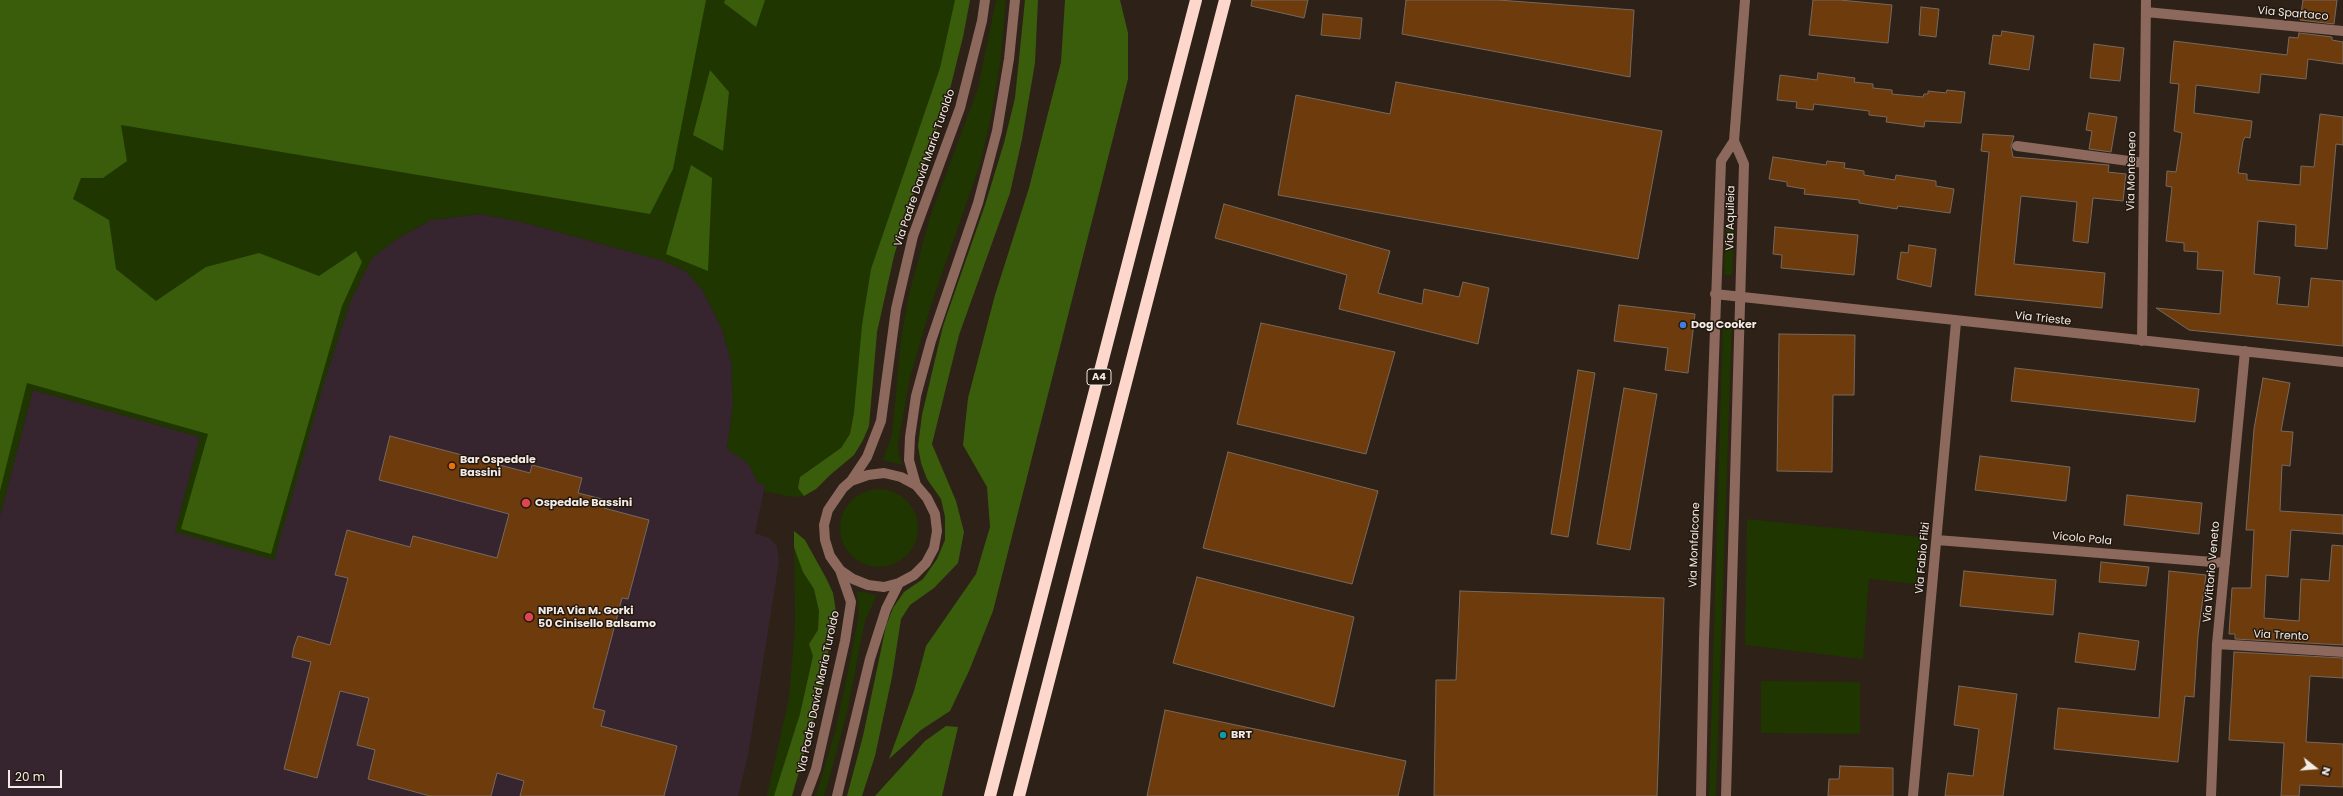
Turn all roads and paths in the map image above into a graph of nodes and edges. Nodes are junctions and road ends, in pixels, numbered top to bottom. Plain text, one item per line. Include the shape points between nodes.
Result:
1 (985, 0) edge
2 (1015, 0) edge
3 (1196, 0) edge
4 (1225, 0) edge
5 (1745, 0) edge
6 (2146, 0) edge
7 (2146, 12) junction
8 (2343, 31) edge
9 (1734, 142) junction
10 (2017, 146) dead end
11 (2144, 163) junction
12 (1715, 294) junction
13 (1742, 296) junction
14 (1956, 322) junction
15 (2142, 341) junction
16 (2245, 351) junction
17 (2343, 362) edge
18 (852, 481) junction
19 (916, 485) junction
20 (1937, 540) junction
21 (2225, 563) junction
22 (840, 570) junction
23 (899, 583) junction
24 (2217, 644) junction
25 (2343, 652) edge
26 (806, 796) edge
27 (837, 796) edge
28 (990, 796) edge
29 (1019, 796) edge
30 (1701, 796) edge
31 (1726, 796) edge
32 (1913, 796) edge
33 (2211, 796) edge

1 - 18 street, Via Padre David Maria Turoldo via 960,108 913,236 896,309 881,421 867,457
2 - 19 street via 1009,59 997,131 978,203 931,341 916,396 909,460
3 - 28 highway, A4
4 - 29 highway, A4
5 - 9 street, Via Aquileia
6 - 7 street, Via Montenero
7 - 8 street, Via Spartaco
7 - 11 street, Via Montenero
9 - 12 street, Via Aquileia via 1722,161
9 - 13 street, Via Aquileia via 1744,164
10 - 11 street
11 - 15 street, Via Montenero
12 - 13 street, Via Trieste
12 - 30 street, Via Monfalcone
13 - 14 street, Via Trieste
13 - 31 street via 1732,534
14 - 15 street, Via Trieste
14 - 20 street, Via Fabio Filzi
15 - 16 street, Via Trieste
16 - 17 street, Via Trieste
16 - 21 street, Via Vittorio Veneto
18 - 19 street via 884,473 901,477
18 - 22 street via 835,496 824,525 830,556
19 - 23 street via 928,498 935,514 937,531 934,548 926,563 914,575
20 - 21 street, Vicolo Pola
20 - 32 street, Via Fabio Filzi
21 - 24 street, Via Vittorio Veneto
22 - 23 street via 868,585 884,587
22 - 26 street, Via Padre David Maria Turoldo via 851,602 845,641 816,769
23 - 27 street via 886,609 870,659
24 - 25 street, Via Trento
24 - 33 street, Via Vittorio Veneto

